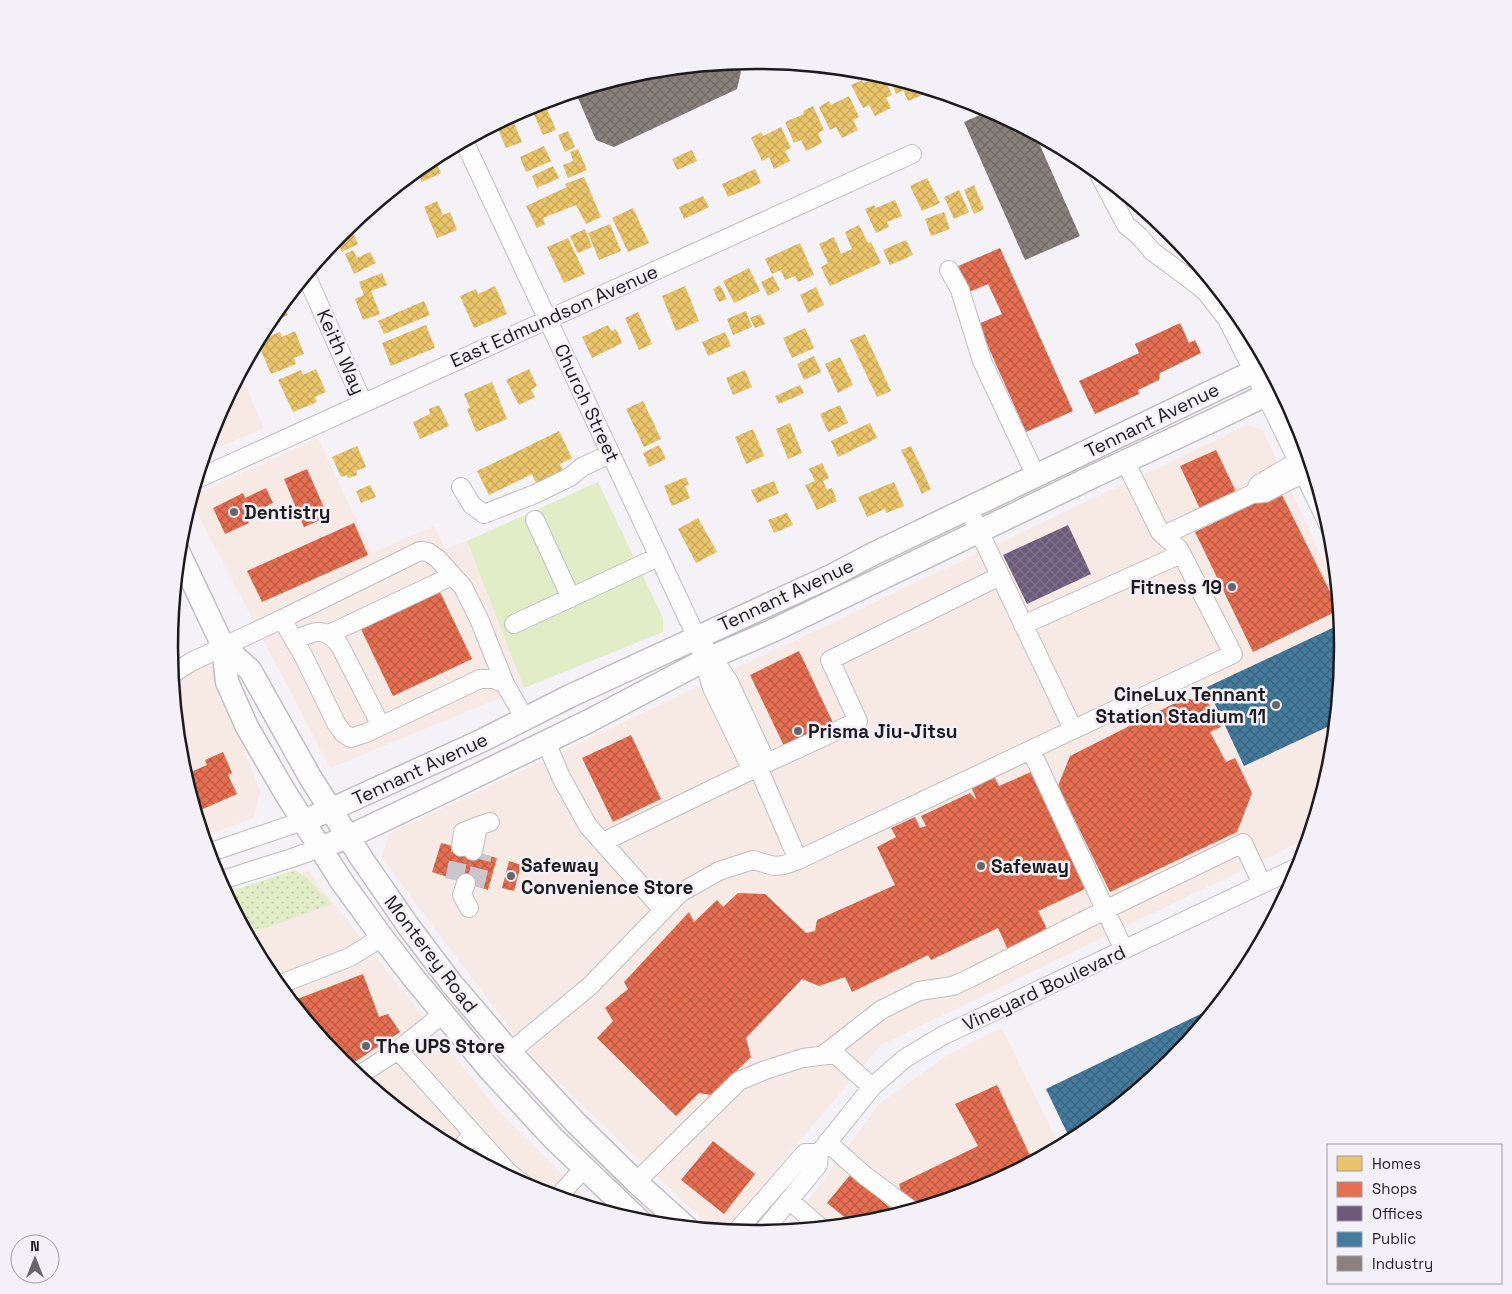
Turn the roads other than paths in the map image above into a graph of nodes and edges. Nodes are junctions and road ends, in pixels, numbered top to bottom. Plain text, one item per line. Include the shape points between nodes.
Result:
1 (467, 146) edge
2 (912, 154) dead end
3 (1106, 186) edge
4 (949, 270) dead end
5 (309, 281) edge
6 (548, 319) junction
7 (1260, 368) edge
8 (1272, 391) edge
9 (364, 403) junction
10 (610, 454) junction
11 (1125, 461) junction
12 (1301, 467) junction
13 (203, 476) edge
14 (1036, 476) junction
15 (461, 487) dead end
16 (1314, 495) edge
17 (968, 508) junction
18 (535, 520) dead end
19 (979, 532) junction
20 (1164, 535) junction
21 (1181, 554) junction
22 (658, 557) junction
23 (184, 565) edge
24 (452, 576) junction
25 (1000, 576) junction
26 (571, 598) junction
27 (282, 618) junction
28 (514, 624) dead end
29 (1023, 625) junction
30 (329, 634) junction
31 (697, 638) junction
32 (294, 640) junction
33 (223, 646) junction
34 (708, 660) junction
35 (179, 670) edge
36 (505, 684) junction
37 (525, 719) junction
38 (381, 726) junction
39 (1073, 729) junction
40 (546, 742) junction
41 (1031, 750) junction
42 (758, 768) junction
43 (330, 810) junction
44 (303, 821) junction
45 (348, 837) junction
46 (603, 842) junction
47 (320, 848) junction
48 (215, 851) edge
49 (472, 851) joint
50 (798, 860) junction
51 (1289, 871) edge
52 (227, 879) edge
53 (1262, 884) junction
54 (662, 910) junction
55 (1106, 910) junction
56 (382, 937) junction
57 (1124, 950) junction
58 (285, 982) edge
59 (443, 1014) junction
60 (398, 1050) junction
61 (510, 1052) junction
62 (823, 1055) junction
63 (364, 1072) edge
64 (872, 1087) junction
65 (473, 1133) junction
66 (463, 1146) edge
67 (823, 1148) junction
68 (504, 1168) edge
69 (584, 1168) junction
70 (636, 1182) junction
71 (563, 1192) edge
72 (789, 1200) junction
73 (906, 1206) edge
74 (629, 1211) edge
75 (678, 1219) edge
76 (814, 1222) edge
77 (742, 1225) edge
78 (769, 1225) edge

1 - 6 street, Church Street
2 - 6 street, East Edmundson Avenue
3 - 7 street via 1126,225 1153,252 1206,292
4 - 14 street via 960,290 982,360
5 - 9 street, Keith Way
6 - 9 street, East Edmundson Avenue
6 - 10 street, Church Street
7 - 8 street
7 - 14 main road, Tennant Avenue
8 - 11 main road, Tennant Avenue
8 - 12 street
9 - 13 street, East Edmundson Avenue
10 - 15 street via 535,494 484,514 472,505
10 - 22 street, Church Street
11 - 19 main road, Tennant Avenue
11 - 20 street
12 - 16 street
12 - 20 street via 1265,494 1252,494
14 - 17 main road, Tennant Avenue
17 - 19 street
17 - 31 main road, Tennant Avenue
18 - 26 street
19 - 25 street
19 - 34 main road, Tennant Avenue
20 - 21 street
21 - 29 street
21 - 39 street via 1233,654
22 - 26 street
22 - 31 street, Church Street
23 - 33 main road, Monterey Road
24 - 27 street via 433,555 420,551
24 - 30 street
24 - 36 street via 464,588
25 - 29 street
25 - 42 street via 830,660 858,721
26 - 28 street
27 - 32 street
27 - 33 street
29 - 39 street
30 - 32 street via 318,631
30 - 38 street via 339,644
31 - 34 street, Church Street
31 - 37 main road, Tennant Avenue
32 - 38 street via 343,733 351,738
33 - 35 street
33 - 43 main road, Monterey Road via 250,670
33 - 44 main road, Monterey Road via 227,682 237,705
34 - 40 main road, Tennant Avenue
34 - 42 street, Church Street via 712,688 748,762
36 - 37 street
36 - 38 street via 494,679 480,679
37 - 43 main road, Tennant Avenue
39 - 41 street
40 - 45 main road, Tennant Avenue
40 - 46 street via 588,826
41 - 50 street
41 - 55 street
42 - 46 street
42 - 50 street, Church Street
43 - 44 main road, Tennant Avenue
43 - 45 main road, Monterey Road
44 - 47 main road, Monterey Road
44 - 48 street
45 - 47 main road, Tennant Avenue
45 - 61 main road, Monterey Road via 430,956
46 - 54 street
47 - 52 street
47 - 56 main road, Monterey Road
49 - 49 street via 484,824 463,832
50 - 54 street via 774,866 753,860 719,871 680,892
51 - 53 street, Vineyard Boulevard
53 - 55 street via 1243,843
53 - 57 street, Vineyard Boulevard
54 - 61 street via 590,986
55 - 57 street
55 - 62 street via 953,986 919,991 881,1010
56 - 58 street via 350,957
56 - 59 main road, Monterey Road
57 - 64 street, Vineyard Boulevard via 942,1036 904,1059
59 - 60 street
59 - 69 main road, Monterey Road via 522,1105
60 - 63 street
60 - 65 street
61 - 70 main road, Monterey Road
62 - 64 street via 835,1054
62 - 70 street via 765,1070 739,1082
64 - 67 street, Vineyard Boulevard
65 - 66 street
65 - 68 street
67 - 72 street, Vineyard Boulevard via 818,1165
67 - 73 street
67 - 77 street, Vineyard Boulevard via 805,1153
69 - 71 street
69 - 74 main road, Monterey Road
70 - 75 main road, Monterey Road
72 - 76 street
72 - 78 street, Vineyard Boulevard

